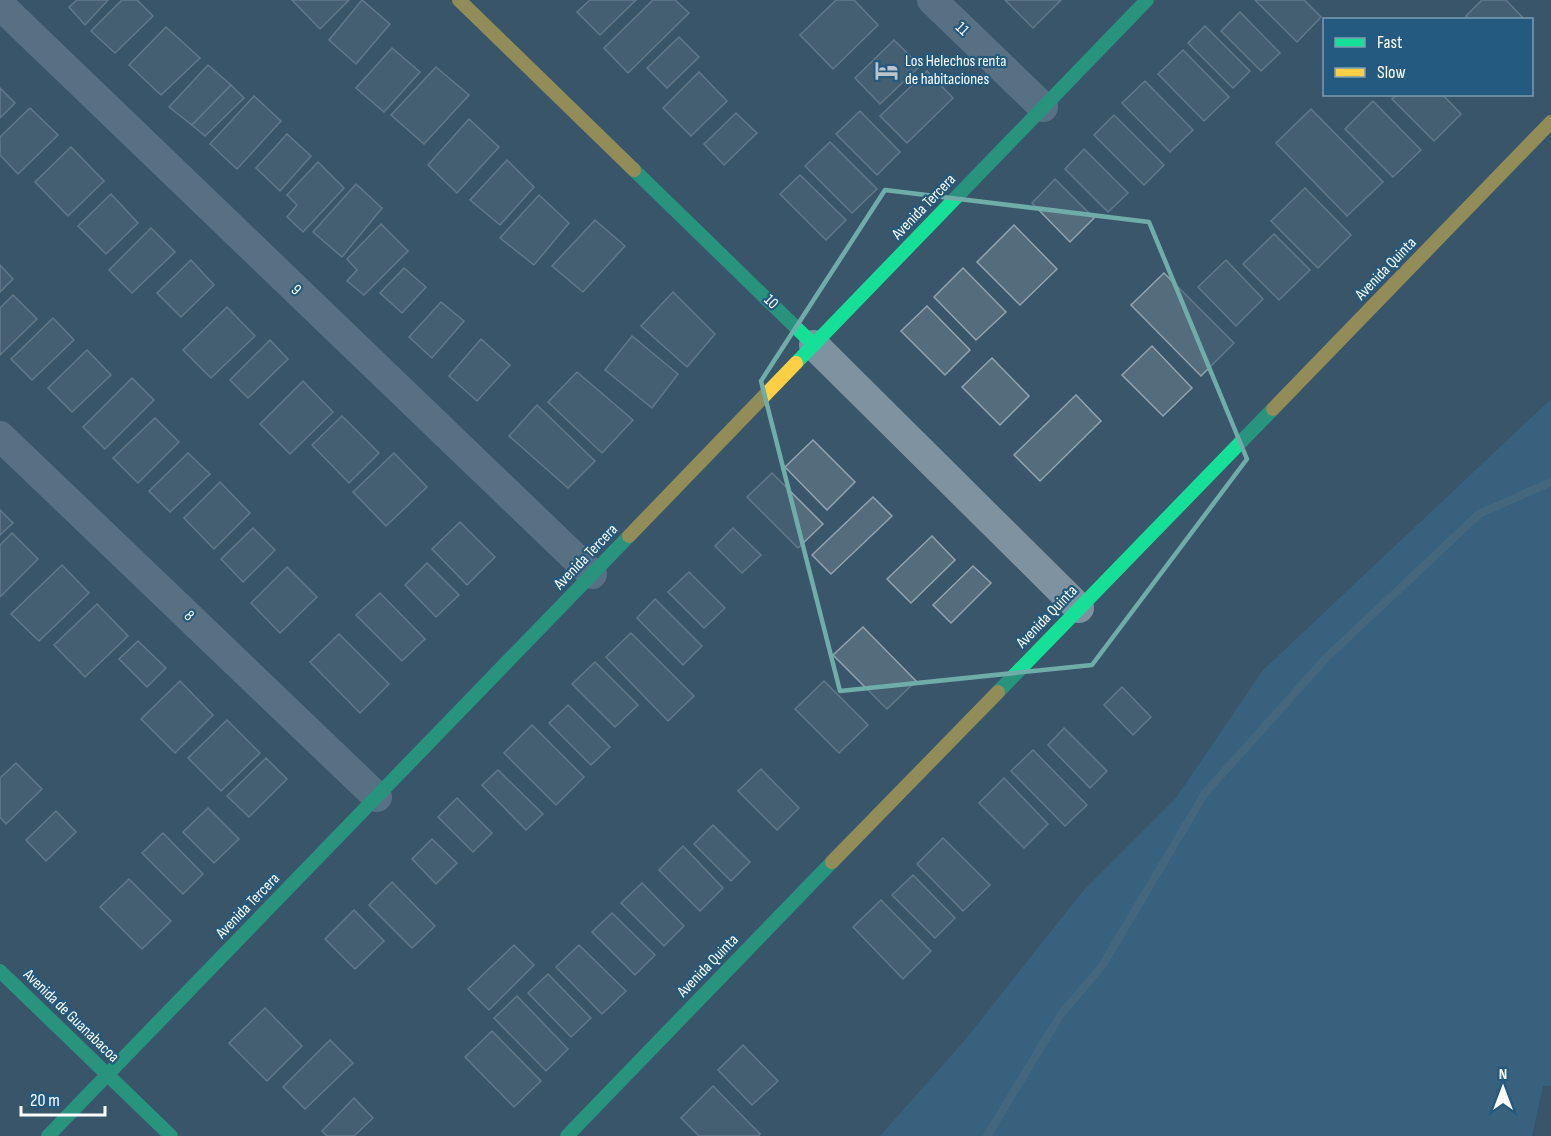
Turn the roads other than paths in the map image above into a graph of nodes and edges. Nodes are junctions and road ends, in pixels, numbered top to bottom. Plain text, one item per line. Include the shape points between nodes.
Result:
1 (459, 0) edge
2 (932, 0) edge
3 (1147, 0) edge
4 (0, 5) edge
5 (1043, 107) junction
6 (1551, 122) edge
7 (814, 345) junction
8 (0, 436) edge
9 (592, 574) junction
10 (1079, 608) junction
11 (377, 797) junction
12 (0, 970) edge
13 (108, 1075) junction
14 (48, 1136) edge
15 (171, 1136) edge
16 (567, 1136) edge

1 - 7 street, 10
2 - 5 street, 11
3 - 5 street, Avenida Tercera
4 - 9 street, 9
5 - 7 street, Avenida Tercera
6 - 10 street, Avenida Quinta
7 - 9 street, Avenida Tercera
7 - 10 street, 10
8 - 11 street, 8
9 - 11 street, Avenida Tercera
10 - 16 street, Avenida Quinta
11 - 13 street, Avenida Tercera
12 - 13 street, Avenida de Guanabacoa
13 - 14 street, Avenida Tercera
13 - 15 street, Avenida de Guanabacoa

